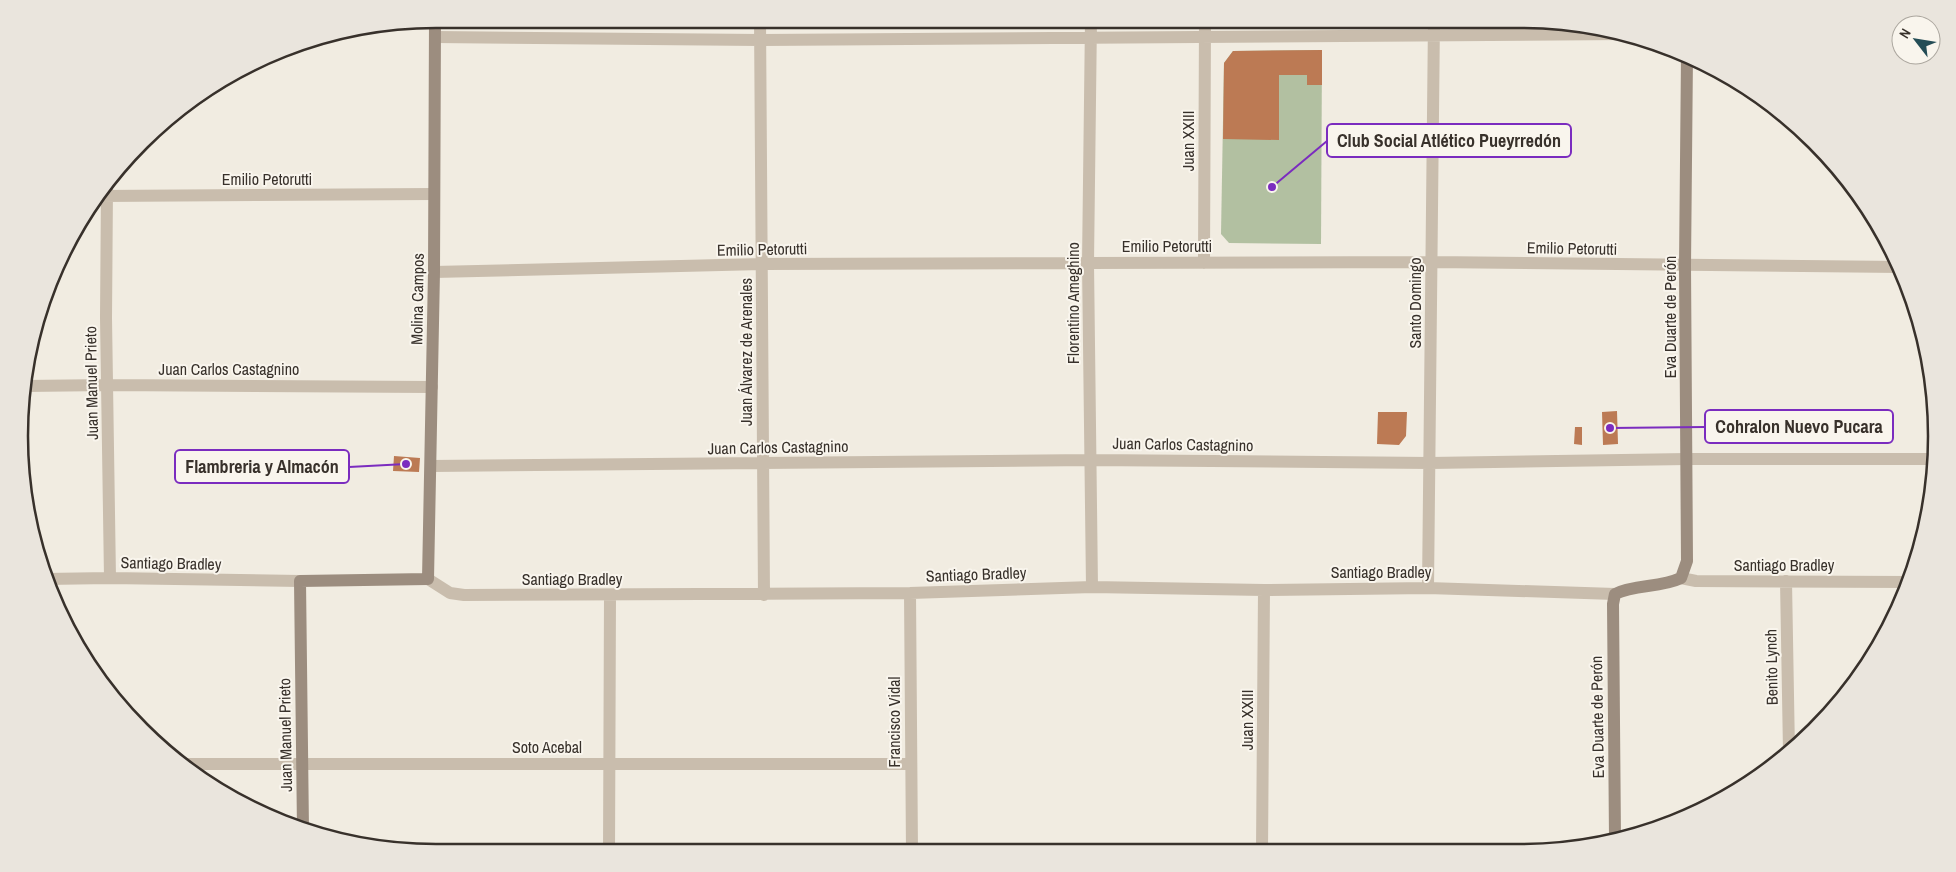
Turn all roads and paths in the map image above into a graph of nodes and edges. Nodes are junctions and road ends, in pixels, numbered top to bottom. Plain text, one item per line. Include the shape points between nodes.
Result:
1 (435, 28) edge
2 (760, 28) edge
3 (1091, 28) edge
4 (1205, 28) edge
5 (1434, 28) edge
6 (1595, 34) edge
7 (1205, 36) junction
8 (1434, 36) junction
9 (435, 37) junction
10 (1091, 37) junction
11 (760, 40) junction
12 (1687, 64) edge
13 (108, 193) edge
14 (434, 194) junction
15 (105, 197) edge
16 (1432, 262) junction
17 (1088, 263) junction
18 (1204, 263) junction
19 (762, 264) junction
20 (1685, 266) junction
21 (1891, 267) edge
22 (434, 272) junction
23 (108, 385) junction
24 (31, 386) edge
25 (432, 387) junction
26 (1928, 458) edge
27 (1687, 459) junction
28 (1091, 460) junction
29 (762, 463) junction
30 (1430, 463) junction
31 (430, 466) junction
32 (110, 578) junction
33 (428, 578) junction
34 (1681, 578) junction
35 (54, 579) edge
36 (300, 581) junction
37 (1786, 581) junction
38 (1901, 582) edge
39 (1092, 587) junction
40 (1428, 588) junction
41 (1264, 590) junction
42 (910, 593) junction
43 (1615, 594) junction
44 (610, 595) junction
45 (764, 595) junction
46 (1789, 743) edge
47 (609, 763) junction
48 (192, 764) edge
49 (302, 764) junction
50 (911, 764) junction
51 (303, 822) edge
52 (1615, 834) edge
53 (609, 844) edge
54 (912, 844) edge
55 (1262, 844) edge

1 - 9 street, Molina Campos
2 - 11 street, Juan Álvarez de Arenales
3 - 10 street, Florentino Ameghino
4 - 7 street, Juan XXIII
5 - 8 street, Santo Domingo
6 - 8 street
7 - 8 street
7 - 10 street
7 - 18 street, Juan XXIII
8 - 16 street, Santo Domingo
9 - 11 street
9 - 14 street, Molina Campos
10 - 11 street
10 - 17 street, Florentino Ameghino
11 - 19 street, Juan Álvarez de Arenales
12 - 20 street, Eva Duarte de Perón
13 - 14 street, Emilio Petorutti
14 - 22 street, Molina Campos
15 - 23 street, Juan Manuel Prieto
16 - 18 street, Emilio Petorutti
16 - 20 street, Emilio Petorutti
16 - 30 street, Santo Domingo
17 - 18 street, Emilio Petorutti
17 - 19 street, Emilio Petorutti
17 - 28 street, Florentino Ameghino
19 - 22 street, Emilio Petorutti
19 - 29 street, Juan Álvarez de Arenales
20 - 21 street, Emilio Petorutti
20 - 27 street, Eva Duarte de Perón
22 - 25 street, Molina Campos
23 - 24 street, Juan Carlos Castagnino
23 - 25 street, Juan Carlos Castagnino
23 - 32 street, Juan Manuel Prieto
25 - 31 street, Molina Campos
26 - 27 street, Juan Carlos Castagnino
27 - 30 street, Juan Carlos Castagnino
27 - 34 street, Eva Duarte de Perón via 1687,561
28 - 29 street, Juan Carlos Castagnino
28 - 30 street, Juan Carlos Castagnino
28 - 39 street, Florentino Ameghino
29 - 31 street, Juan Carlos Castagnino
29 - 45 street, Juan Álvarez de Arenales
30 - 40 street, Santo Domingo
31 - 33 street, Molina Campos
32 - 35 street, Santiago Bradley
32 - 36 street, Santiago Bradley
33 - 36 street, Santiago Bradley
33 - 44 street, Santiago Bradley via 450,593 464,595
34 - 37 street, Santiago Bradley via 1696,581
34 - 43 street, Santiago Bradley
36 - 49 street, Juan Manuel Prieto
37 - 38 street, Santiago Bradley
37 - 46 street, Benito Lynch
39 - 41 street, Santiago Bradley
39 - 42 street, Santiago Bradley
40 - 41 street, Santiago Bradley
40 - 43 street, Santiago Bradley
41 - 55 street, Juan XXIII
42 - 45 street, Santiago Bradley
42 - 50 street, Francisco Vidal
43 - 52 street, Eva Duarte de Perón
44 - 45 street, Santiago Bradley
44 - 47 street
47 - 49 street, Soto Acebal
47 - 50 street, Soto Acebal
47 - 53 street
48 - 49 street, Soto Acebal
49 - 51 street, Juan Manuel Prieto
50 - 54 street, Francisco Vidal

